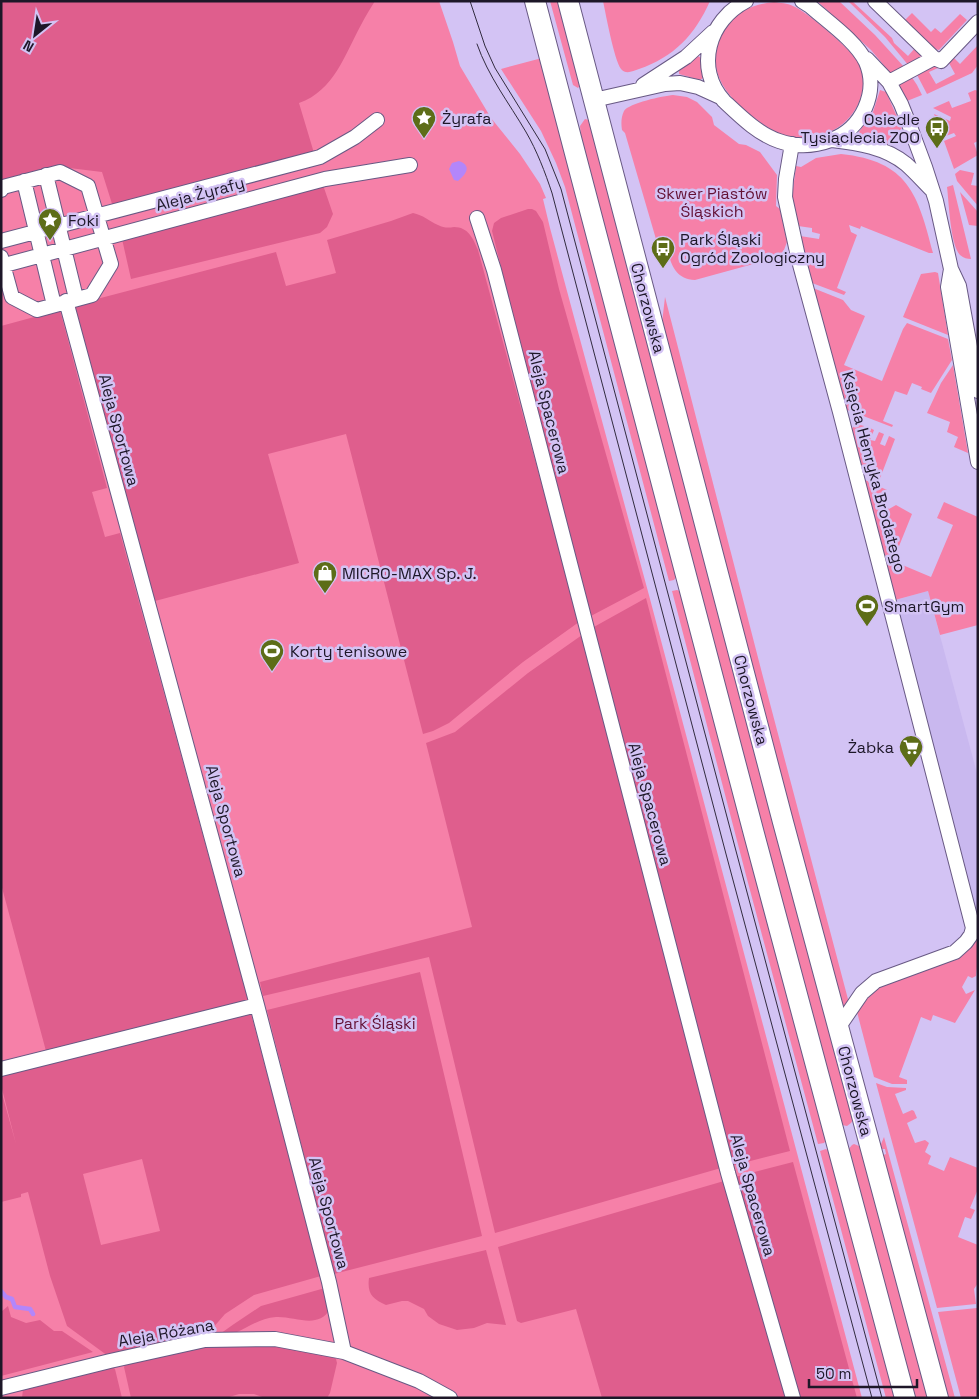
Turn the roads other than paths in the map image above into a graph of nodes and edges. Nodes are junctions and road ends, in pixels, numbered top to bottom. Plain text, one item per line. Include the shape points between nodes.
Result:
1 (535, 1) edge
2 (568, 1) edge
3 (726, 1) edge
4 (746, 1) edge
5 (875, 1) edge
6 (803, 2) edge
7 (978, 22) edge
8 (718, 26) junction
9 (857, 48) junction
10 (934, 58) junction
11 (556, 80) junction
12 (889, 82) junction
13 (635, 90) junction
14 (720, 97) junction
15 (594, 100) junction
16 (377, 120) dead end
17 (832, 140) junction
18 (573, 142) junction
19 (916, 142) junction
20 (792, 144) junction
21 (895, 157) junction
22 (410, 165) dead end
23 (46, 175) junction
24 (24, 181) junction
25 (932, 189) junction
26 (1, 190) edge
27 (97, 216) junction
28 (478, 218) dead end
29 (59, 226) junction
30 (36, 232) junction
31 (104, 239) junction
32 (1, 241) edge
33 (65, 249) junction
34 (42, 255) junction
35 (2, 263) edge
36 (951, 269) junction
37 (65, 301) junction
38 (978, 391) edge
39 (978, 462) edge
40 (257, 1005) junction
41 (838, 1028) junction
42 (1, 1069) edge
43 (866, 1130) junction
44 (835, 1137) junction
45 (344, 1352) junction
46 (1, 1388) edge
47 (450, 1398) edge
48 (793, 1398) edge
49 (905, 1398) edge
50 (938, 1398) edge

1 - 11 main road, Chorzowska
2 - 15 main road, Chorzowska
3 - 8 street
4 - 8 street via 729,12
5 - 10 street
6 - 9 street
7 - 10 street via 941,61
8 - 13 street via 686,57
8 - 14 street via 710,44 708,65
9 - 12 street
9 - 17 street via 870,73 869,99 857,121
10 - 12 street
11 - 15 main road via 576,96
11 - 18 main road, Chorzowska
12 - 19 street
13 - 14 street via 680,83
13 - 15 street
14 - 20 street via 764,134
15 - 18 main road via 576,123
15 - 41 main road, Chorzowska
16 - 27 street, Aleja Żyrafy via 320,157
17 - 20 street via 813,145
17 - 21 street via 874,147
18 - 44 main road, Chorzowska
19 - 21 street via 907,154
19 - 25 street
20 - 41 street, Księcia Henryka Brodatego via 785,197 799,261 973,928 966,942 954,952 876,981 862,993
21 - 25 street
22 - 31 street, Aleja Żyrafy via 325,178
23 - 24 street
23 - 27 street via 60,172 88,186
23 - 29 street
24 - 26 street
24 - 30 street
25 - 36 street
27 - 29 street, Aleja Żyrafy
27 - 31 street
28 - 48 street, Aleja Spacerowa via 728,1173
29 - 30 street, Aleja Żyrafy
29 - 33 street
30 - 32 street, Aleja Żyrafy
30 - 34 street
31 - 33 street, Aleja Żyrafy
31 - 37 street via 111,264 92,294
33 - 34 street, Aleja Żyrafy
33 - 37 street
34 - 35 street, Aleja Żyrafy
34 - 37 street
35 - 37 street via 12,298 37,310
36 - 38 street via 959,286
36 - 39 street via 948,287
37 - 40 street, Aleja Sportowa
40 - 42 street
40 - 45 street, Aleja Sportowa
41 - 43 main road, Chorzowska
43 - 44 main road
43 - 50 main road, Chorzowska
44 - 49 main road, Chorzowska
45 - 46 street, Aleja Różana via 275,1339 205,1340
45 - 47 street, Aleja Różana via 419,1381

